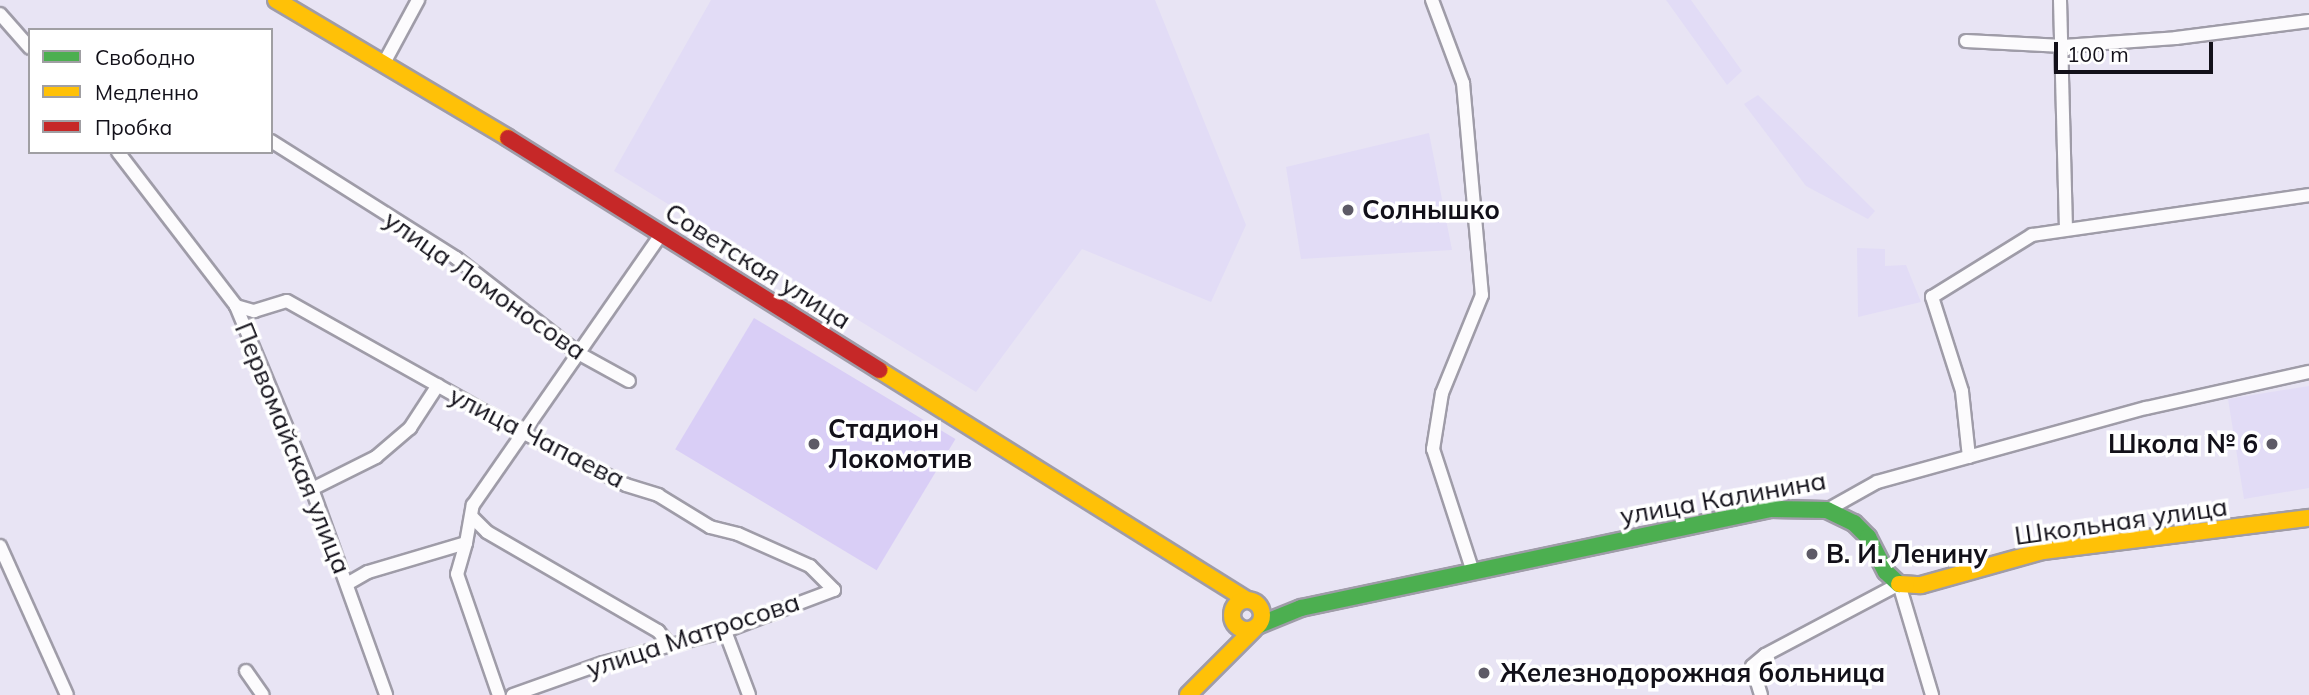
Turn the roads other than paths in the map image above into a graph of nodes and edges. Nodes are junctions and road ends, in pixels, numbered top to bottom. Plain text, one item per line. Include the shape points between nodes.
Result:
1 (276, 0) edge
2 (418, 0) edge
3 (1432, 0) edge
4 (2060, 0) edge
5 (0, 14) edge
6 (2309, 21) edge
7 (1966, 41) dead end
8 (28, 46) edge
9 (2063, 46) junction
10 (384, 64) junction
11 (273, 142) edge
12 (120, 154) edge
13 (2309, 195) edge
14 (2066, 229) junction
15 (661, 235) junction
16 (236, 306) junction
17 (578, 353) junction
18 (2309, 372) edge
19 (629, 381) dead end
20 (438, 386) junction
21 (523, 429) junction
22 (1969, 457) junction
23 (312, 489) junction
24 (1827, 510) junction
25 (472, 517) junction
26 (2309, 517) edge
27 (466, 543) junction
28 (0, 546) edge
29 (1474, 572) junction
30 (1212, 576) junction
31 (347, 584) junction
32 (1899, 584) junction
33 (834, 590) joint
34 (1252, 601) junction
35 (1301, 608) junction
36 (1233, 615) junction
37 (1256, 627) junction
38 (725, 631) junction
39 (669, 644) junction
40 (1228, 654) junction
41 (246, 671) dead end
42 (67, 695) edge
43 (262, 695) edge
44 (386, 695) edge
45 (499, 695) edge
46 (513, 695) edge
47 (749, 695) edge
48 (1188, 695) edge
49 (1761, 695) edge
50 (1932, 695) edge

1 - 10 main road, Советская улица
2 - 10 street
3 - 29 street via 1463,83 1482,295 1442,393 1433,449
4 - 9 street
5 - 8 street
6 - 9 street
7 - 9 street
9 - 14 street
10 - 15 main road, Советская улица
11 - 17 street, улица Ломоносова via 456,258
12 - 16 street, Первомайская улица
13 - 14 street
14 - 22 street via 2032,235 2008,246 1932,297 1962,391
15 - 17 street
15 - 30 main road, Советская улица
16 - 20 street, улица Чапаева via 254,311 287,301
16 - 23 street, Первомайская улица
17 - 19 street, улица Ломоносова
17 - 21 street
18 - 22 street, улица Калинина via 2146,408
20 - 21 street, улица Чапаева
20 - 23 street via 410,428 376,457
21 - 25 street via 473,505
21 - 33 street, улица Чапаева via 626,485 658,495 710,527 738,534 810,566
22 - 24 street, улица Калинина via 1877,482
23 - 31 street, Первомайская улица
24 - 29 main road, улица Калинина via 1770,509
24 - 32 main road via 1854,523 1868,537 1886,572
25 - 27 street
25 - 39 street via 487,532 658,631
26 - 32 main road, Школьная улица via 2043,551 1921,585
27 - 31 street via 368,572
27 - 45 street via 457,574
28 - 42 street
29 - 35 main road, улица Калинина
30 - 34 main road, Советская улица
30 - 36 main road, Советская улица
31 - 44 street, Первомайская улица
32 - 49 street via 1765,655 1752,666
32 - 50 street
33 - 38 street, улица Матросова
34 - 35 main road
34 - 36 main road
34 - 37 main road via 1263,614
35 - 37 main road
36 - 37 main road via 1242,629
36 - 40 main road
37 - 40 main road
38 - 39 street, улица Матросова
38 - 47 street
39 - 46 street, улица Матросова
40 - 48 main road
41 - 43 street

